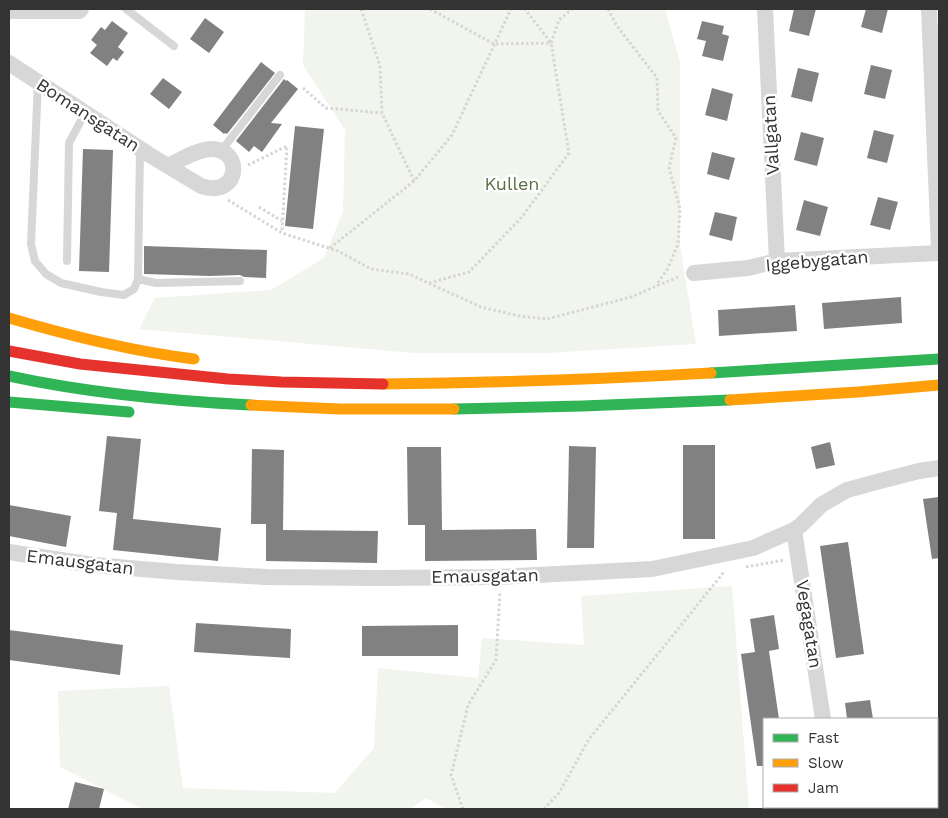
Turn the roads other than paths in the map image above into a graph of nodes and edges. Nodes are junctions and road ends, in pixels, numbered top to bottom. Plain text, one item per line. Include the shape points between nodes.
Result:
1 (81, 9) edge
2 (126, 9) edge
3 (765, 9) edge
4 (929, 9) edge
5 (9, 11) edge
6 (174, 46) dead end
7 (9, 63) edge
8 (280, 75) dead end
9 (935, 76) edge
10 (38, 82) junction
11 (84, 112) junction
12 (140, 149) junction
13 (221, 151) junction
14 (168, 166) junction
15 (939, 251) edge
16 (67, 261) dead end
17 (777, 261) junction
18 (694, 273) road end
19 (138, 279) junction
20 (240, 281) dead end
21 (9, 318) edge
22 (9, 351) edge
23 (939, 359) edge
24 (206, 360) dead end
25 (291, 373) dead end
26 (9, 376) edge
27 (302, 383) junction
28 (939, 385) edge
29 (9, 402) edge
30 (231, 404) junction
31 (139, 412) dead end
32 (216, 417) dead end
33 (939, 468) edge
34 (794, 530) junction
35 (9, 552) edge
36 (824, 718) edge

1 - 5 street
2 - 6 lane
3 - 17 street, Vallgatan
4 - 9 street
7 - 10 street, Bomansgatan
8 - 13 lane
9 - 15 street
10 - 11 street, Bomansgatan
10 - 19 lane via 31,244 35,261 46,274 61,283 102,292 124,294 134,290
11 - 12 street, Bomansgatan
11 - 16 lane via 69,143
12 - 14 street, Bomansgatan
12 - 19 lane
13 - 14 street via 205,150
13 - 14 street, Bomansgatan via 230,157 234,171 231,180 221,188 201,186
15 - 17 street, Iggebygatan
17 - 18 street, Iggebygatan via 748,268
19 - 20 lane via 156,283
21 - 24 highway via 123,348
22 - 27 highway via 132,370
23 - 27 highway via 528,382
25 - 27 highway
26 - 30 highway via 134,396
28 - 30 highway via 846,393 513,408 368,410
29 - 31 highway
30 - 32 highway
33 - 34 street, Emausgatan via 847,490 821,505
34 - 35 street, Emausgatan via 753,548 652,570 499,576 266,577 104,566
34 - 36 street, Vegagatan

